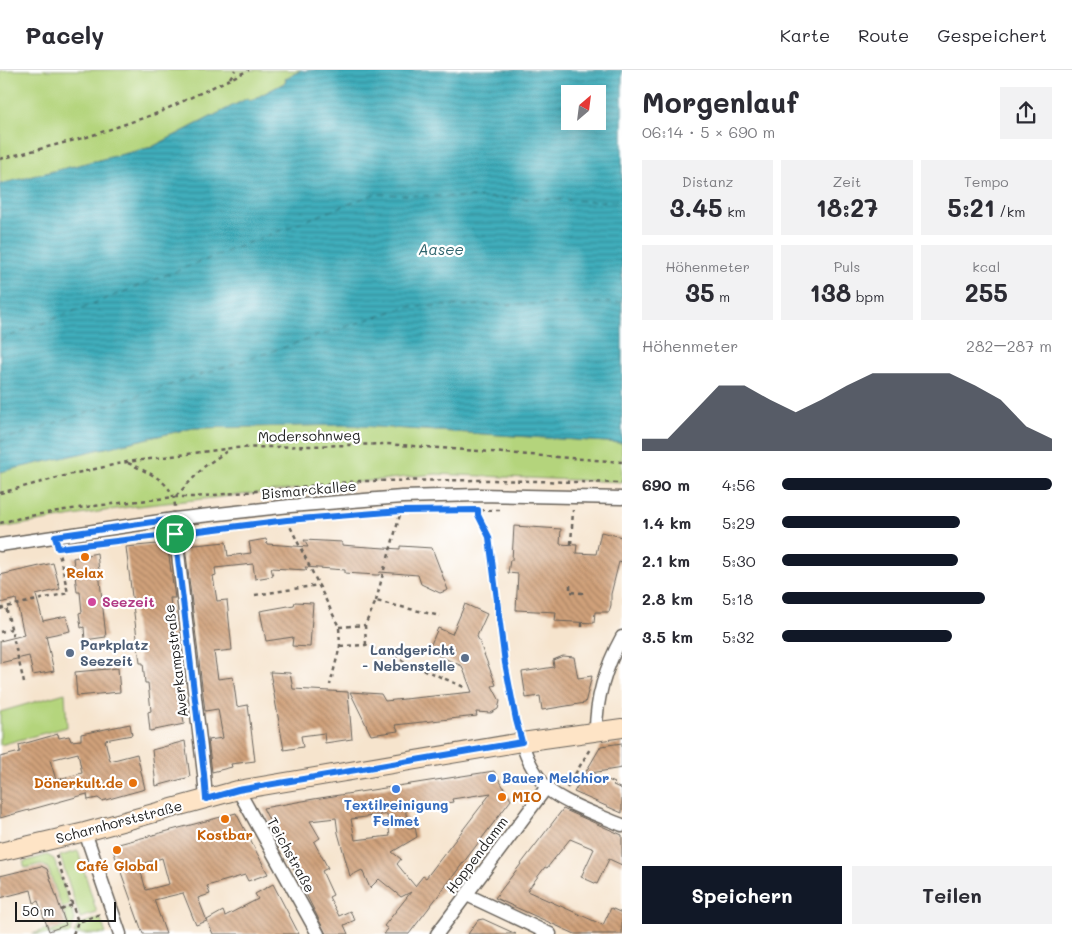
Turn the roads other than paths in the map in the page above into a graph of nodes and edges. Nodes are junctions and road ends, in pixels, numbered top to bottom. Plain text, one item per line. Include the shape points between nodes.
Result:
1 (622, 498) edge
2 (174, 519) junction
3 (0, 544) edge
4 (622, 637) edge
5 (622, 728) edge
6 (595, 737) junction
7 (522, 742) junction
8 (546, 788) junction
9 (238, 790) junction
10 (206, 799) junction
11 (622, 825) edge
12 (85, 832) junction
13 (0, 852) edge
14 (467, 895) junction
15 (120, 934) edge
16 (318, 934) edge
17 (437, 934) edge
18 (550, 934) edge

1 - 2 street, Bismarckallee via 479,494 402,497
2 - 3 street, Bismarckallee
2 - 10 street, Averkampstraße
4 - 6 street via 608,664 601,689
5 - 6 street, Scharnhorststraße
6 - 7 street, Scharnhorststraße
7 - 8 street
7 - 9 street, Scharnhorststraße
8 - 11 street
8 - 14 street, Hoppendamm
9 - 10 street, Scharnhorststraße
9 - 16 street, Teichstraße
10 - 12 street, Scharnhorststraße
12 - 13 street, Scharnhorststraße
12 - 15 street
14 - 17 street, Hoppendamm
14 - 18 street

